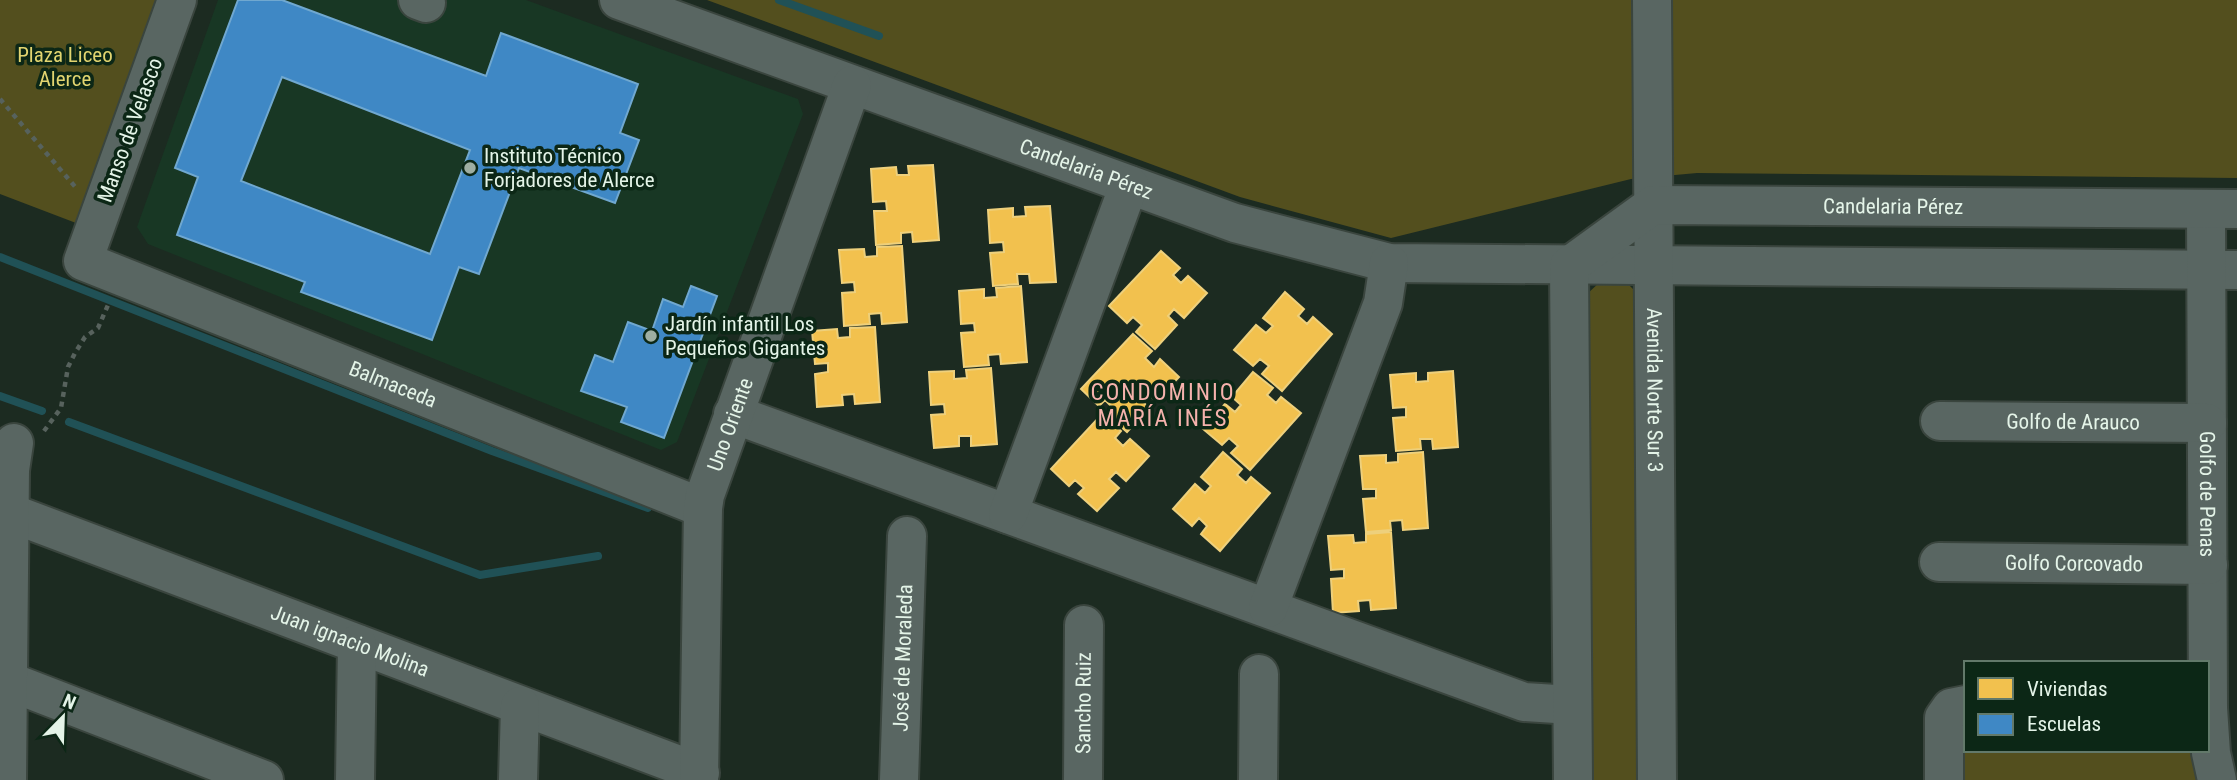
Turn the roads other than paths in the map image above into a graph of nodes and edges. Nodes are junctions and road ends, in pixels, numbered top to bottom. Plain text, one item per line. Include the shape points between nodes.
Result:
1 (177, 0) edge
2 (619, 0) edge
3 (1652, 0) edge
4 (852, 85) junction
5 (1129, 185) junction
6 (1653, 205) junction
7 (2222, 209) edge
8 (83, 261) joint
9 (1389, 263) junction
10 (1654, 265) junction
11 (1569, 266) junction
12 (2222, 270) edge
13 (733, 414) junction
14 (1940, 421) dead end
15 (2207, 424) junction
16 (14, 443) road end
17 (703, 508) junction
18 (5, 511) edge
19 (1008, 514) junction
20 (907, 536) dead end
21 (1939, 562) dead end
22 (2208, 565) junction
23 (1268, 607) junction
24 (1084, 625) dead end
25 (358, 644) junction
26 (2208, 661) edge
27 (1259, 674) dead end
28 (8, 681) junction
29 (1572, 705) junction
30 (1964, 705) edge
31 (520, 706) junction
32 (2209, 713) edge
33 (699, 777) edge
34 (2223, 778) edge
35 (7, 780) edge
36 (264, 780) edge
37 (355, 780) edge
38 (518, 780) edge
39 (899, 780) edge
40 (1083, 780) edge
41 (1258, 780) edge
42 (1573, 780) edge
43 (1657, 780) edge
44 (1944, 780) edge

1 - 8 street, Manso de Velasco
2 - 4 street, Candelaria Pérez
3 - 6 street, Avenida Norte Sur 3
4 - 5 street, Candelaria Pérez
4 - 13 street, Uno Oriente
5 - 9 street, Candelaria Pérez via 1235,223
5 - 19 street
6 - 7 street, Candelaria Pérez
6 - 10 street, Avenida Norte Sur 3
6 - 11 street
7 - 12 street, Golfo de Penas
8 - 17 street, Balmaceda
9 - 11 street, Candelaria Pérez
9 - 23 street via 1383,303
10 - 11 street, Candelaria Pérez
10 - 12 street, Candelaria Pérez
10 - 43 street, Avenida Norte Sur 3
11 - 29 street
12 - 15 street, Golfo de Penas
13 - 17 street, Uno Oriente
13 - 19 street
14 - 15 street, Golfo de Arauco
15 - 22 street, Golfo de Penas
16 - 18 street
17 - 33 street, Uno Oriente
18 - 25 street, Juan ignacio Molina
18 - 28 street
19 - 23 street
20 - 39 street, José de Moraleda
21 - 22 street, Golfo Corcovado
22 - 26 street, Golfo de Penas
23 - 29 street via 1524,702
24 - 40 street, Sancho Ruiz
25 - 31 street, Juan ignacio Molina
25 - 37 street
27 - 41 street
28 - 35 street
28 - 36 street
29 - 42 street
30 - 44 street via 1951,708 1944,718
31 - 33 street, Juan ignacio Molina
31 - 38 street
32 - 34 street, Golfo de Penas

